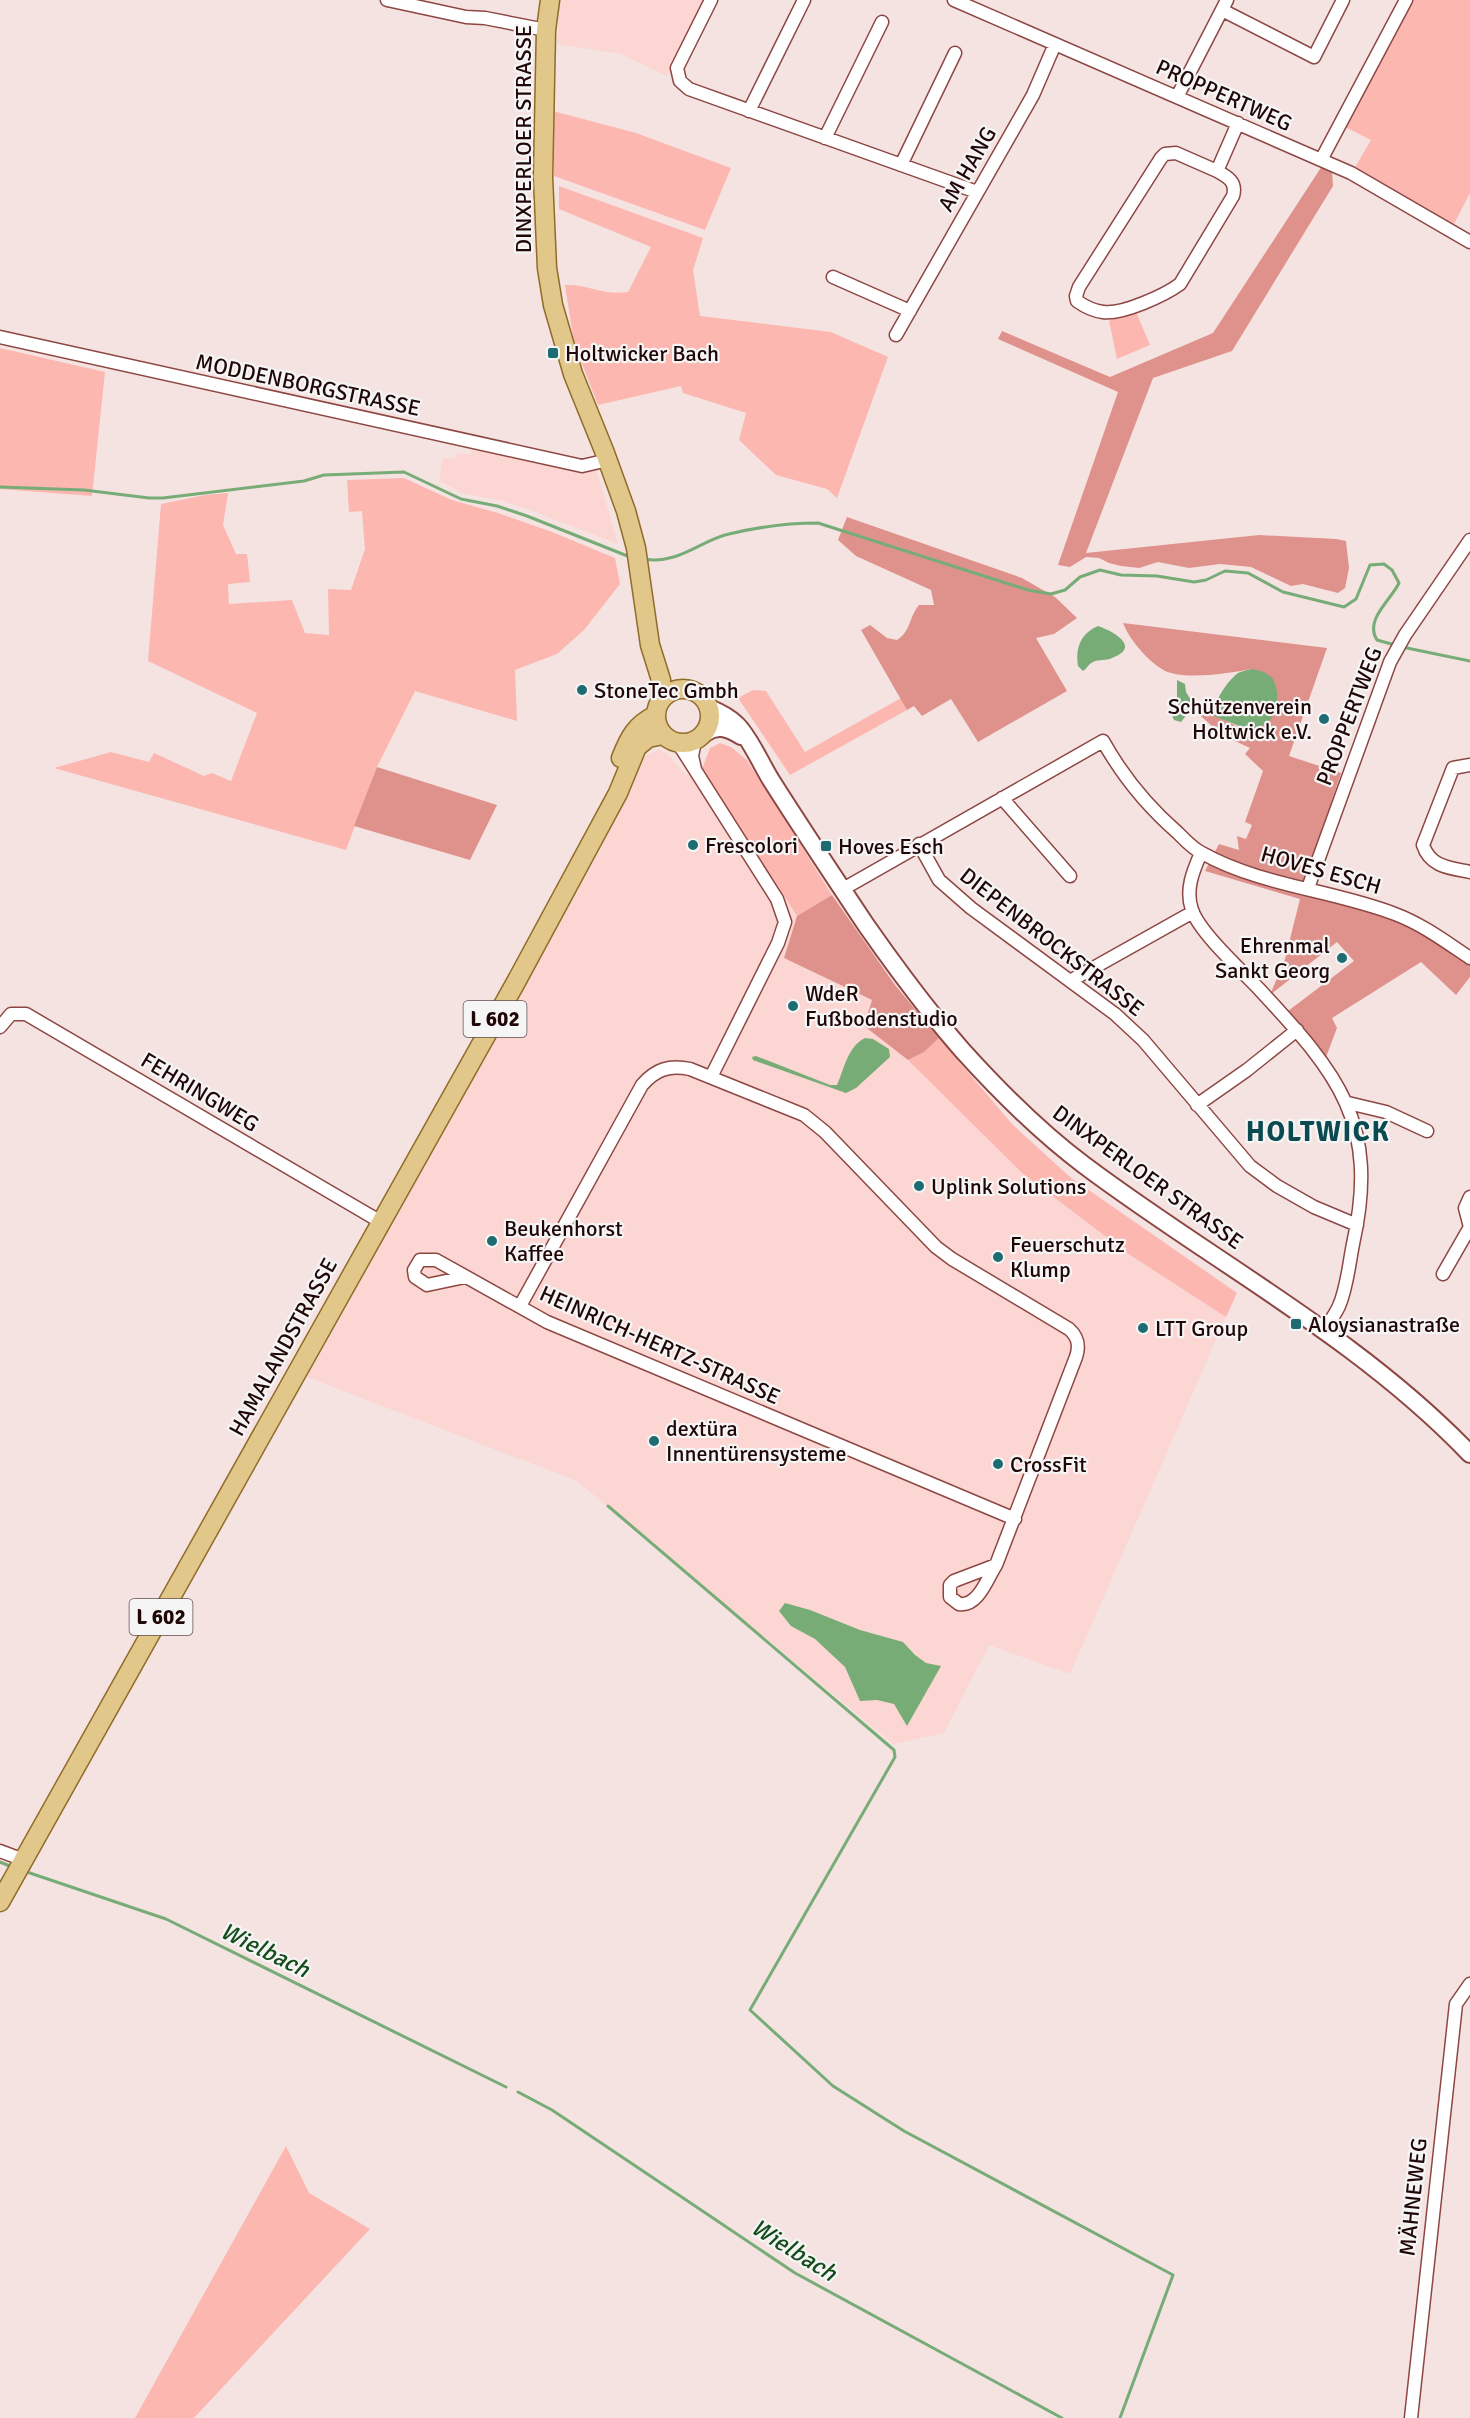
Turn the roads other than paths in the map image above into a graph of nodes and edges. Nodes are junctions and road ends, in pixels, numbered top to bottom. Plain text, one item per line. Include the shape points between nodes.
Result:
1 (387, 0) edge
2 (550, 0) edge
3 (711, 0) edge
4 (804, 0) edge
5 (954, 0) edge
6 (1343, 0) edge
7 (1406, 0) edge
8 (425, 4) edge
9 (1225, 5) edge
10 (882, 22) dead end
11 (546, 30) junction
12 (1055, 44) junction
13 (955, 53) dead end
14 (1178, 97) junction
15 (749, 111) junction
16 (1238, 123) junction
17 (825, 138) junction
18 (1321, 160) junction
19 (901, 165) junction
20 (1216, 171) junction
21 (977, 192) junction
22 (1470, 242) edge
23 (833, 277) dead end
24 (910, 311) junction
25 (896, 335) dead end
26 (0, 337) edge
27 (608, 460) junction
28 (1470, 540) edge
29 (648, 623) junction
30 (682, 689) junction
31 (658, 707) junction
32 (709, 708) junction
33 (685, 738) junction
34 (747, 740) junction
35 (1465, 765) edge
36 (1002, 798) junction
37 (604, 814) junction
38 (919, 844) junction
39 (1202, 853) junction
40 (1470, 872) edge
41 (1070, 876) dead end
42 (1308, 888) junction
43 (843, 889) junction
44 (1193, 912) junction
45 (1470, 958) edge
46 (1070, 981) junction
47 (0, 1027) edge
48 (1297, 1030) junction
49 (711, 1077) junction
50 (1348, 1103) junction
51 (1197, 1105) junction
52 (1427, 1131) dead end
53 (1470, 1197) edge
54 (381, 1222) junction
55 (1358, 1225) junction
56 (1443, 1275) dead end
57 (465, 1276) dead end
58 (520, 1306) junction
59 (1325, 1330) junction
60 (1470, 1454) edge
61 (1015, 1519) junction
62 (996, 1565) dead end
63 (0, 1851) edge
64 (21, 1866) junction
65 (0, 1902) edge
66 (1470, 1984) edge
67 (1411, 2418) edge

1 - 8 street
2 - 11 main road, DINXPERLOER STRASSE
3 - 15 street via 677,68 680,81 689,89
4 - 15 street
5 - 12 street, PROPPERTWEG
6 - 9 street via 1314,57
7 - 18 street
8 - 11 street via 466,17
9 - 14 street
10 - 17 street
11 - 27 main road, DINXPERLOER STRASSE via 543,177 547,268 573,374
12 - 14 street, PROPPERTWEG
12 - 21 street, AM HANG via 1034,95
13 - 19 street
14 - 16 street, PROPPERTWEG
15 - 17 street
16 - 18 street, PROPPERTWEG
16 - 20 street
17 - 19 street
18 - 22 street, PROPPERTWEG via 1351,173
19 - 21 street
20 - 20 street via 1176,153 1165,153 1079,287 1077,301 1102,312 1114,312 1180,284 1233,196 1233,182
21 - 24 street, AM HANG
23 - 24 street
24 - 25 street, AM HANG
26 - 27 street, MODDENBORGSTRASSE via 582,466
27 - 29 main road, DINXPERLOER STRASSE via 636,548
28 - 42 street, PROPPERTWEG via 1389,662
29 - 30 main road, DINXPERLOER STRASSE
29 - 31 main road, DINXPERLOER STRASSE via 661,680
30 - 31 main road, L 602 via 667,694
30 - 32 main road via 702,696
31 - 33 main road via 657,726
31 - 37 main road, HAMALANDSTRASSE / L 602 via 630,736
32 - 33 main road via 711,716
32 - 34 main road, DINXPERLOER STRASSE via 738,726
33 - 34 main road via 723,727
33 - 37 main road, HAMALANDSTRASSE / L 602 via 648,738 637,747 618,793
33 - 49 street via 696,773 777,899 785,922
34 - 43 main road, DINXPERLOER STRASSE
35 - 40 street via 1453,768 1449,775 1424,845 1431,861
36 - 38 street, HOVES ESCH
36 - 39 street, HOVES ESCH via 1103,741 1138,794
36 - 41 street
37 - 54 main road, HAMALANDSTRASSE / L 602 via 516,982
38 - 43 street, HOVES ESCH
38 - 46 street, DIEPENBROCKSTRASSE via 939,880 970,908
39 - 42 street, HOVES ESCH via 1248,872
39 - 44 street via 1192,873 1189,897
42 - 45 street, HOVES ESCH via 1396,914
43 - 59 main road, DINXPERLOER STRASSE via 935,1018 1026,1115 1082,1163 1149,1212
44 - 46 street
44 - 48 street
46 - 51 street, DIEPENBROCKSTRASSE via 1143,1040
47 - 54 street, FEHRINGWEG via 11,1014 26,1014
48 - 50 street
48 - 51 street
49 - 58 street, HEINRICH-HERTZ-STRASSE via 675,1066 648,1078
49 - 61 street, HEINRICH-HERTZ-STRASSE via 804,1115 936,1247 1074,1333 1078,1343 1076,1357
50 - 52 street via 1386,1112
50 - 55 street via 1358,1139 1362,1186
51 - 55 street, DIEPENBROCKSTRASSE via 1237,1153 1277,1186
53 - 56 street via 1464,1208 1470,1227
54 - 64 main road, HAMALANDSTRASSE / L 602
55 - 59 street via 1340,1305
57 - 58 street, HEINRICH-HERTZ-STRASSE
58 - 61 street, HEINRICH-HERTZ-STRASSE via 619,1353
59 - 60 main road, DINXPERLOER STRASSE via 1394,1383
61 - 62 street
63 - 64 street
64 - 65 main road, HAMALANDSTRASSE / L 602
66 - 67 street, MÄHNEWEG via 1456,2004

